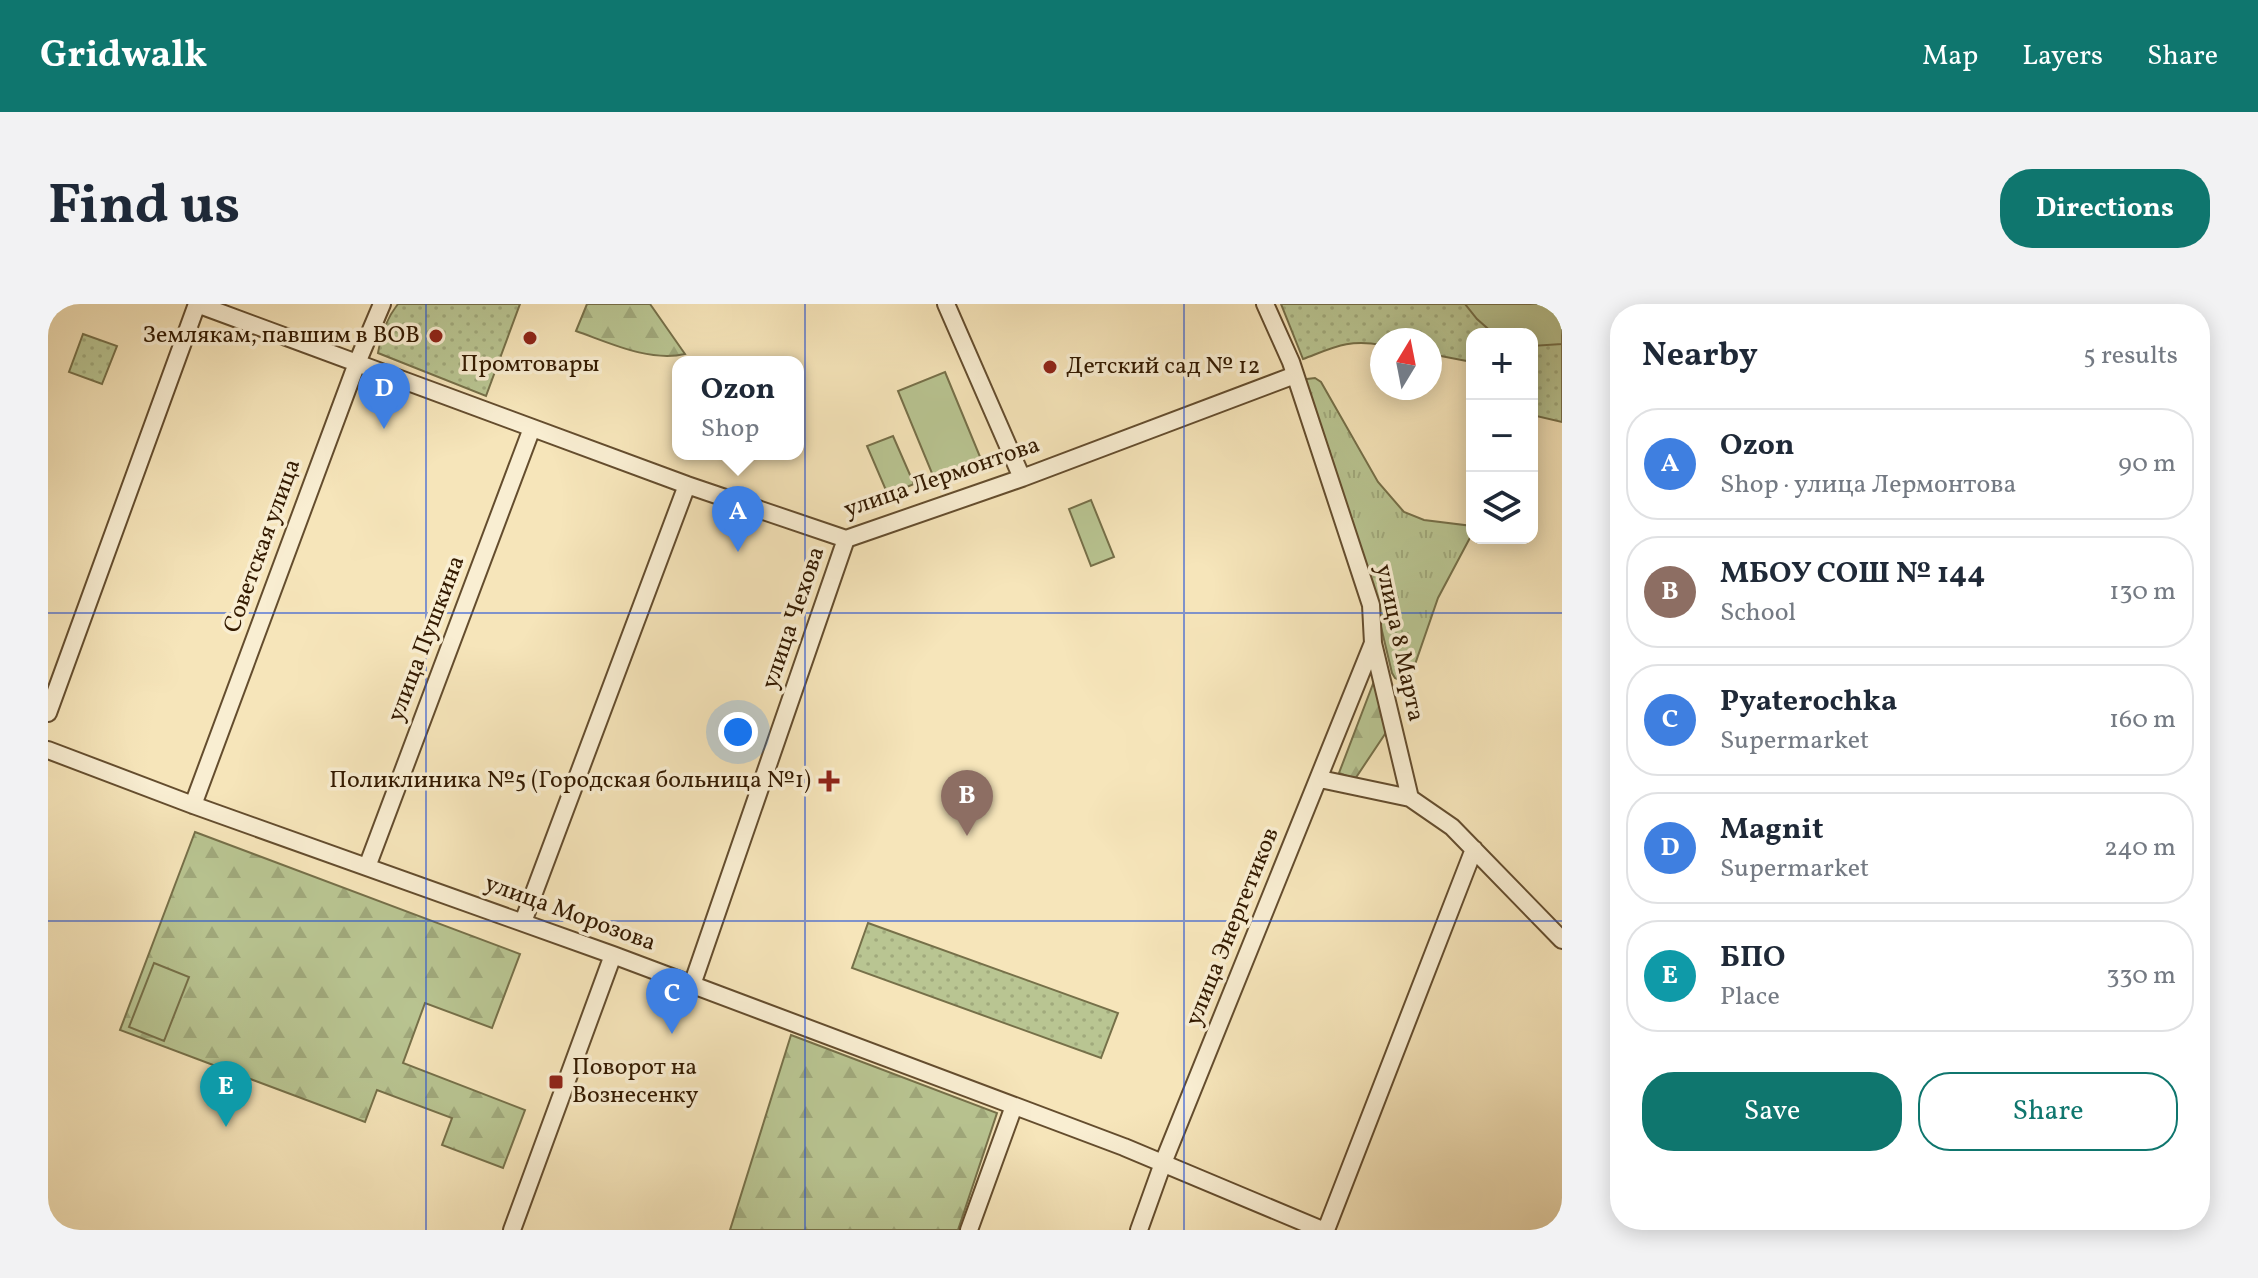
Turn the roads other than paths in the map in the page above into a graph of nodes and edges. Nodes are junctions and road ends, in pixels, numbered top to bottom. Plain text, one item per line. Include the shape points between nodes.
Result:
1 (197, 304) edge
2 (382, 304) edge
3 (946, 304) edge
4 (1265, 304) edge
5 (357, 363) junction
6 (1295, 375) junction
7 (532, 428) junction
8 (1022, 478) junction
9 (687, 485) junction
10 (846, 539) junction
11 (1373, 643) junction
12 (48, 713) edge
13 (48, 750) edge
14 (1320, 779) junction
15 (1410, 798) junction
16 (193, 805) junction
17 (1474, 849) junction
18 (367, 867) junction
19 (523, 922) junction
20 (1562, 940) edge
21 (613, 955) junction
22 (692, 985) junction
23 (1014, 1106) junction
24 (1163, 1163) junction
25 (512, 1230) edge
26 (969, 1230) edge
27 (1139, 1230) edge
28 (1324, 1230) edge

1 - 5 street, улица Лермонтова
1 - 12 street
2 - 5 street, Советская улица
3 - 8 street
4 - 6 street, улица 8 Марта
5 - 7 street, улица Лермонтова
5 - 16 street, Советская улица
6 - 8 street, улица Лермонтова
6 - 11 street, улица 8 Марта via 1371,605
7 - 9 street, улица Лермонтова
7 - 18 street, улица Пушкина
8 - 10 street, улица Лермонтова
9 - 10 street, улица Лермонтова
9 - 19 street
10 - 22 street, улица Чехова
11 - 14 street, улица Энергетиков
11 - 15 street, улица 8 Марта
13 - 16 street, улица Морозова
14 - 15 street
14 - 24 street, улица Энергетиков
15 - 17 street
16 - 18 street, улица Морозова
17 - 20 street
17 - 28 street
18 - 19 street, улица Морозова
19 - 21 street, улица Морозова
21 - 22 street, улица Морозова
21 - 25 street
22 - 23 street, улица Морозова
23 - 24 street, улица Морозова
23 - 26 street
24 - 27 street, улица Энергетиков
24 - 28 street, улица Морозова

